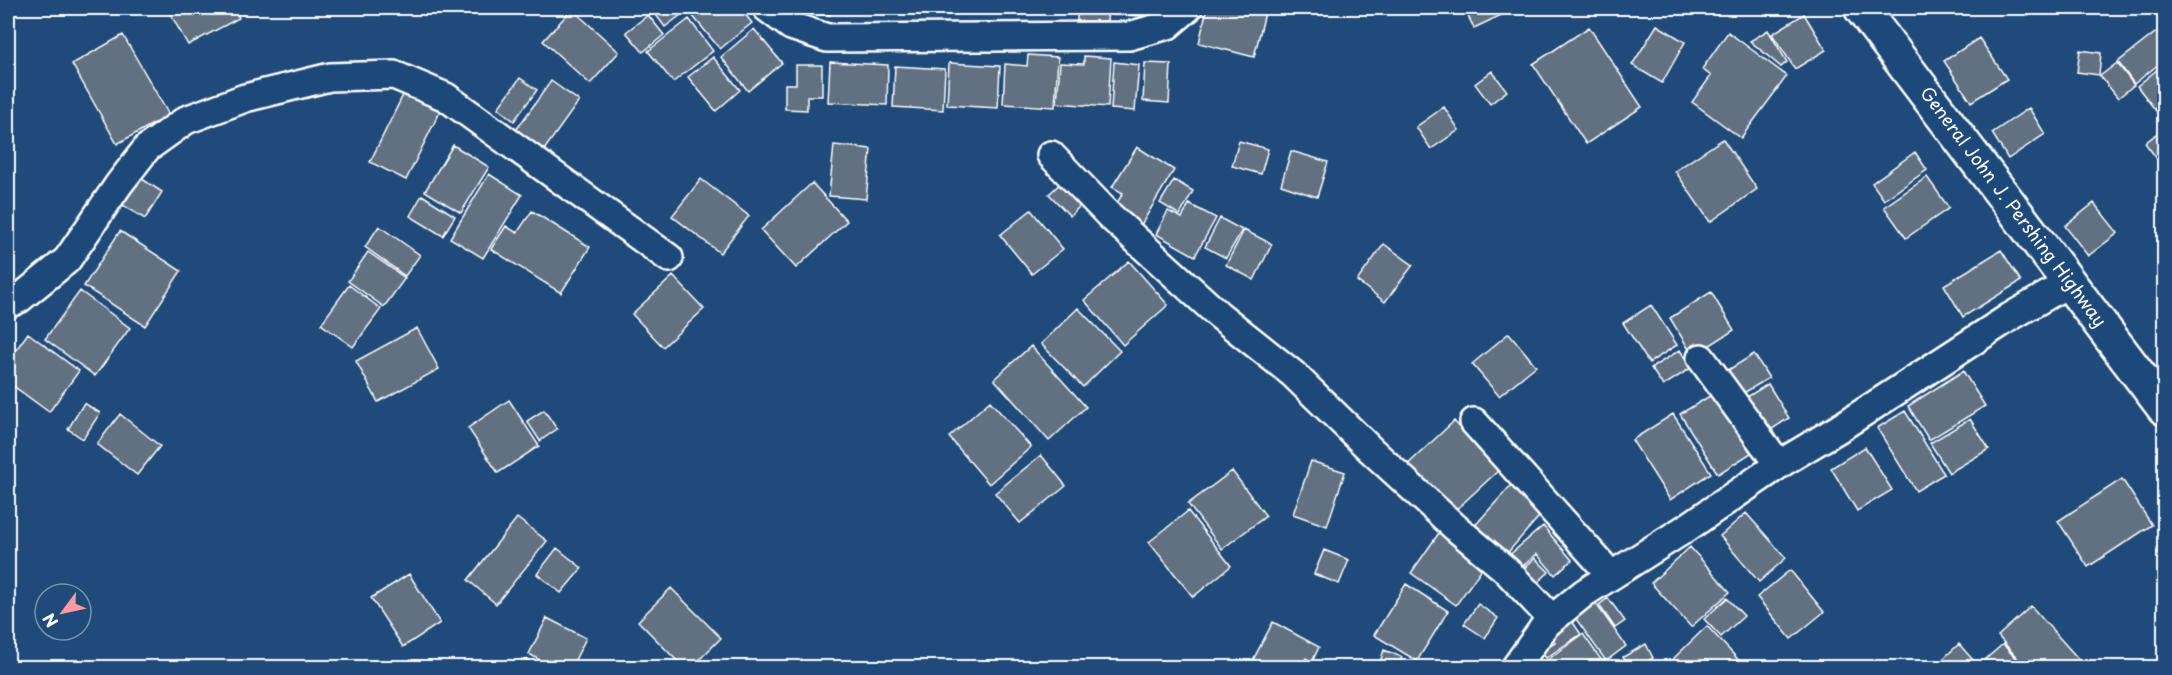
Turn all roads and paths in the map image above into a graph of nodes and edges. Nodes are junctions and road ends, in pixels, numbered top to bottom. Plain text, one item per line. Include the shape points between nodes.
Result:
1 (767, 8) edge
2 (1188, 8) edge
3 (1861, 8) edge
4 (1051, 155) dead end
5 (669, 258) dead end
6 (2070, 282) junction
7 (8, 304) edge
8 (1701, 358) dead end
9 (2164, 408) edge
10 (1474, 422) dead end
11 (1779, 465) junction
12 (1611, 575) junction
13 (1552, 619) junction
14 (1515, 668) edge

1 - 2 street via 791,26 827,38 1129,36 1168,25
3 - 6 main road, General John J. Pershing Highway
4 - 13 street via 1118,223 1219,315 1293,374 1371,450 1506,570
5 - 7 street via 446,97 394,75 330,77 245,98 186,120 147,148 67,260
6 - 9 main road, General John J. Pershing Highway
6 - 11 street
8 - 11 street
10 - 12 street
11 - 12 street
12 - 13 street
13 - 14 street

